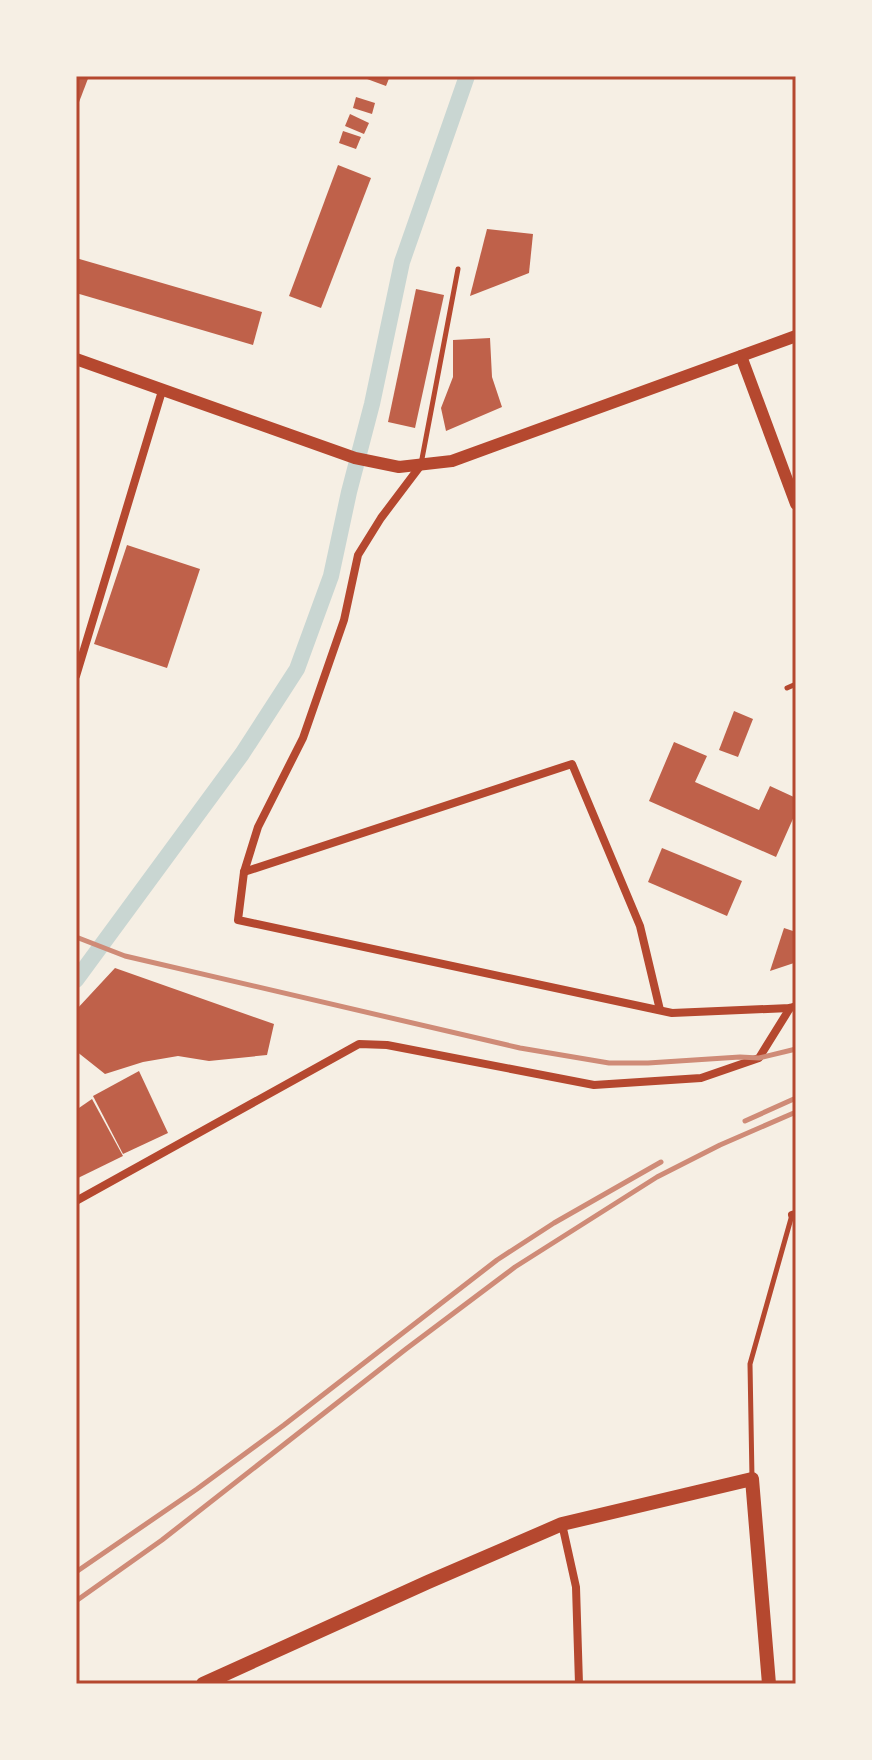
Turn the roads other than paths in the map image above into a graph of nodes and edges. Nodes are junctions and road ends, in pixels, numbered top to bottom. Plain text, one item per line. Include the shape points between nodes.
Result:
1 (458, 269) dead end
2 (796, 336) edge
3 (741, 356) junction
4 (76, 359) edge
5 (162, 391) junction
6 (421, 465) junction
7 (796, 504) edge
8 (76, 676) edge
9 (796, 684) edge
10 (787, 688) dead end
11 (244, 872) junction
12 (793, 1007) edge
13 (660, 1010) junction
14 (76, 1201) edge
15 (794, 1215) edge
16 (752, 1479) junction
17 (562, 1524) junction
18 (203, 1684) edge
19 (579, 1684) edge
20 (769, 1684) edge

1 - 6 lane
2 - 3 street
3 - 6 street via 452,461
3 - 7 street
4 - 5 street
5 - 6 street via 355,458 399,467
5 - 8 street
6 - 11 street via 358,555 344,620 303,738 258,827
9 - 10 lane
11 - 13 street via 238,920
11 - 13 street via 572,764 640,926
12 - 13 street
12 - 14 street via 759,1058 701,1078 594,1085 359,1044
15 - 16 lane via 750,1364
16 - 17 main road
16 - 20 main road
17 - 18 main road
17 - 19 street via 576,1587

